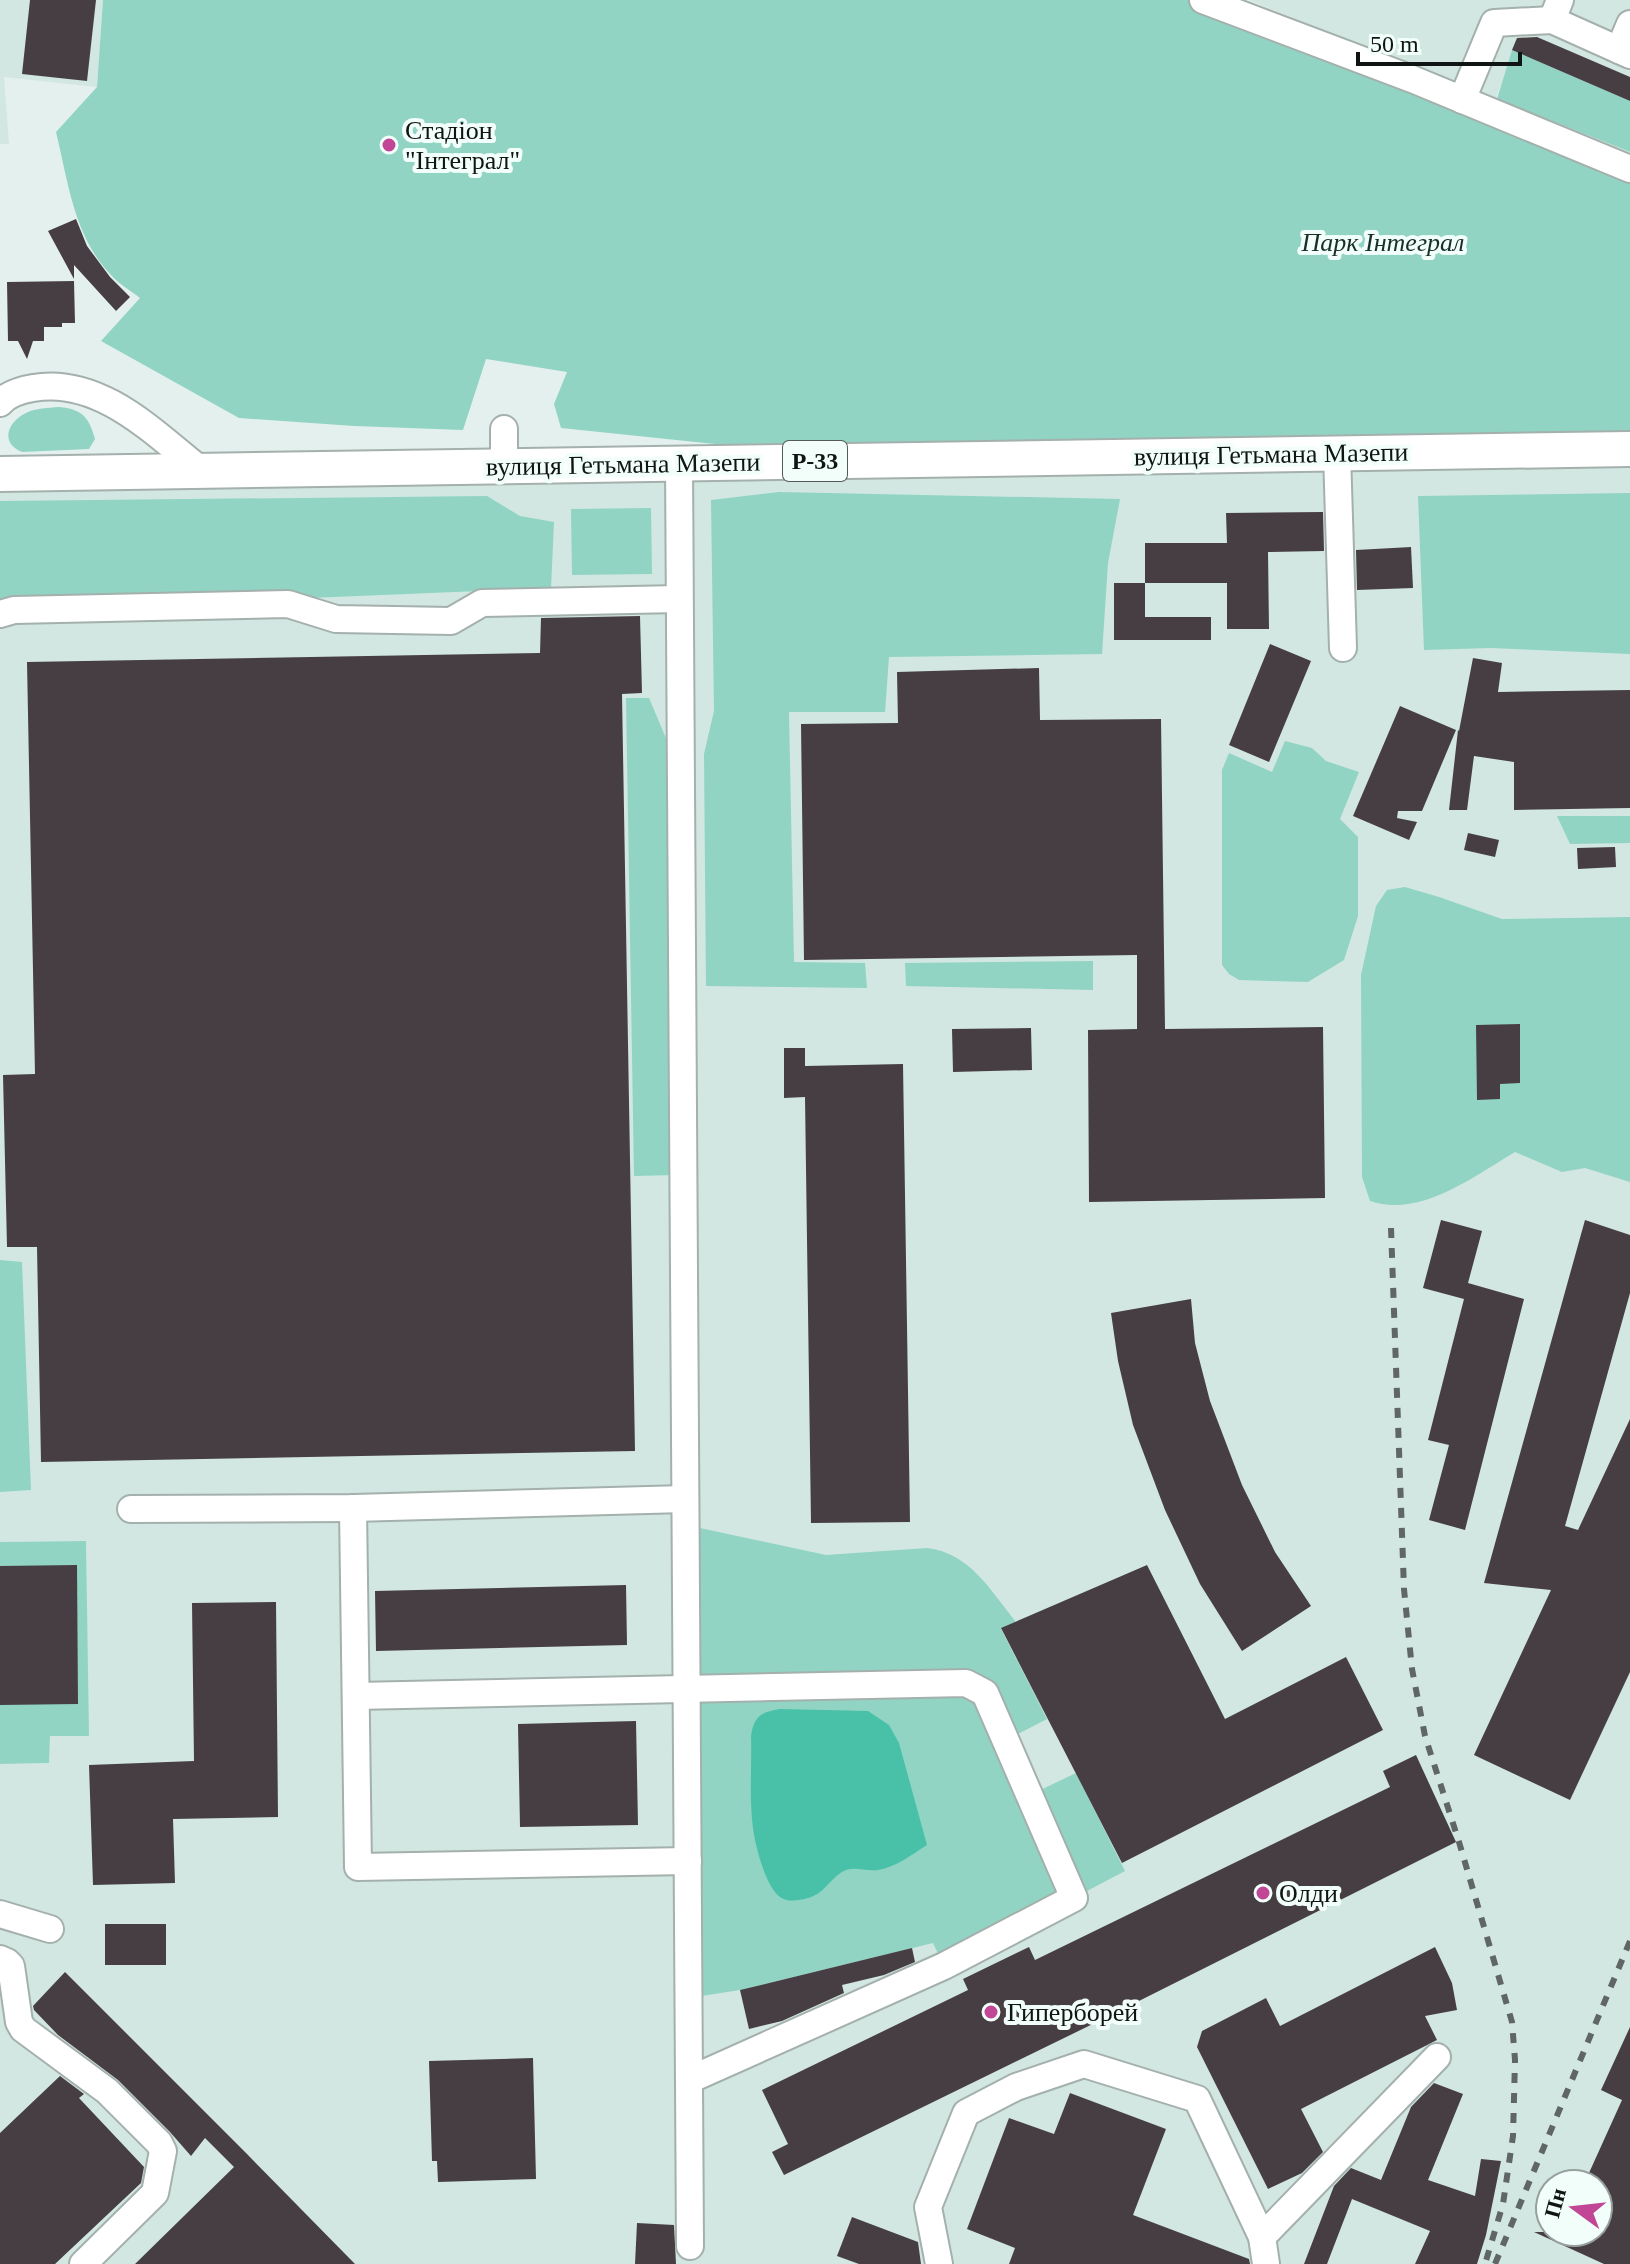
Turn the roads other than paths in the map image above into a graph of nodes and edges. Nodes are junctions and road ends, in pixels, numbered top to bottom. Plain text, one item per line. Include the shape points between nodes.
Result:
1 (1203, 0) edge
2 (1556, 10) edge
3 (1630, 24) edge
4 (1624, 53) edge
5 (1462, 100) junction
6 (1630, 169) edge
7 (0, 403) edge
8 (504, 429) dead end
9 (1630, 449) edge
10 (1337, 453) junction
11 (679, 463) junction
12 (504, 466) junction
13 (202, 471) junction
14 (0, 474) edge
15 (679, 599) junction
16 (0, 614) edge
17 (1343, 648) dead end
18 (685, 1499) junction
19 (353, 1508) junction
20 (131, 1509) dead end
21 (685, 1688) junction
22 (356, 1696) junction
23 (688, 1861) junction
24 (0, 1914) edge
25 (50, 1929) dead end
26 (0, 1959) edge
27 (1437, 2057) dead end
28 (689, 2080) junction
29 (1262, 2237) junction
30 (690, 2246) dead end
31 (83, 2264) edge
32 (939, 2264) edge
33 (1266, 2264) edge

1 - 5 street
2 - 4 street
2 - 5 street via 1494,23
3 - 4 street
5 - 6 street
7 - 13 street via 21,390 40,387 91,394 131,414
8 - 12 street
9 - 10 main road, вулиця Гетьмана Мазепи / Р-33
10 - 11 main road, вулиця Гетьмана Мазепи / Р-33
10 - 17 street
11 - 12 main road, вулиця Гетьмана Мазепи / Р-33
11 - 15 street
12 - 13 main road, вулиця Гетьмана Мазепи / Р-33
13 - 14 main road, вулиця Гетьмана Мазепи / Р-33
15 - 16 street via 482,603 451,621 336,619 288,604
15 - 18 street
18 - 19 street
18 - 21 street
19 - 20 street
19 - 22 street
21 - 22 street
21 - 23 street
21 - 28 street via 966,1683 978,1687 1074,1898 944,1966
22 - 23 street via 358,1867
23 - 28 street
24 - 25 street
26 - 31 street via 11,1966 23,2029 107,2091 163,2151 155,2193
27 - 29 street
28 - 30 street
29 - 32 street via 1197,2099 1084,2064 1016,2087 966,2113 928,2207
29 - 33 street

